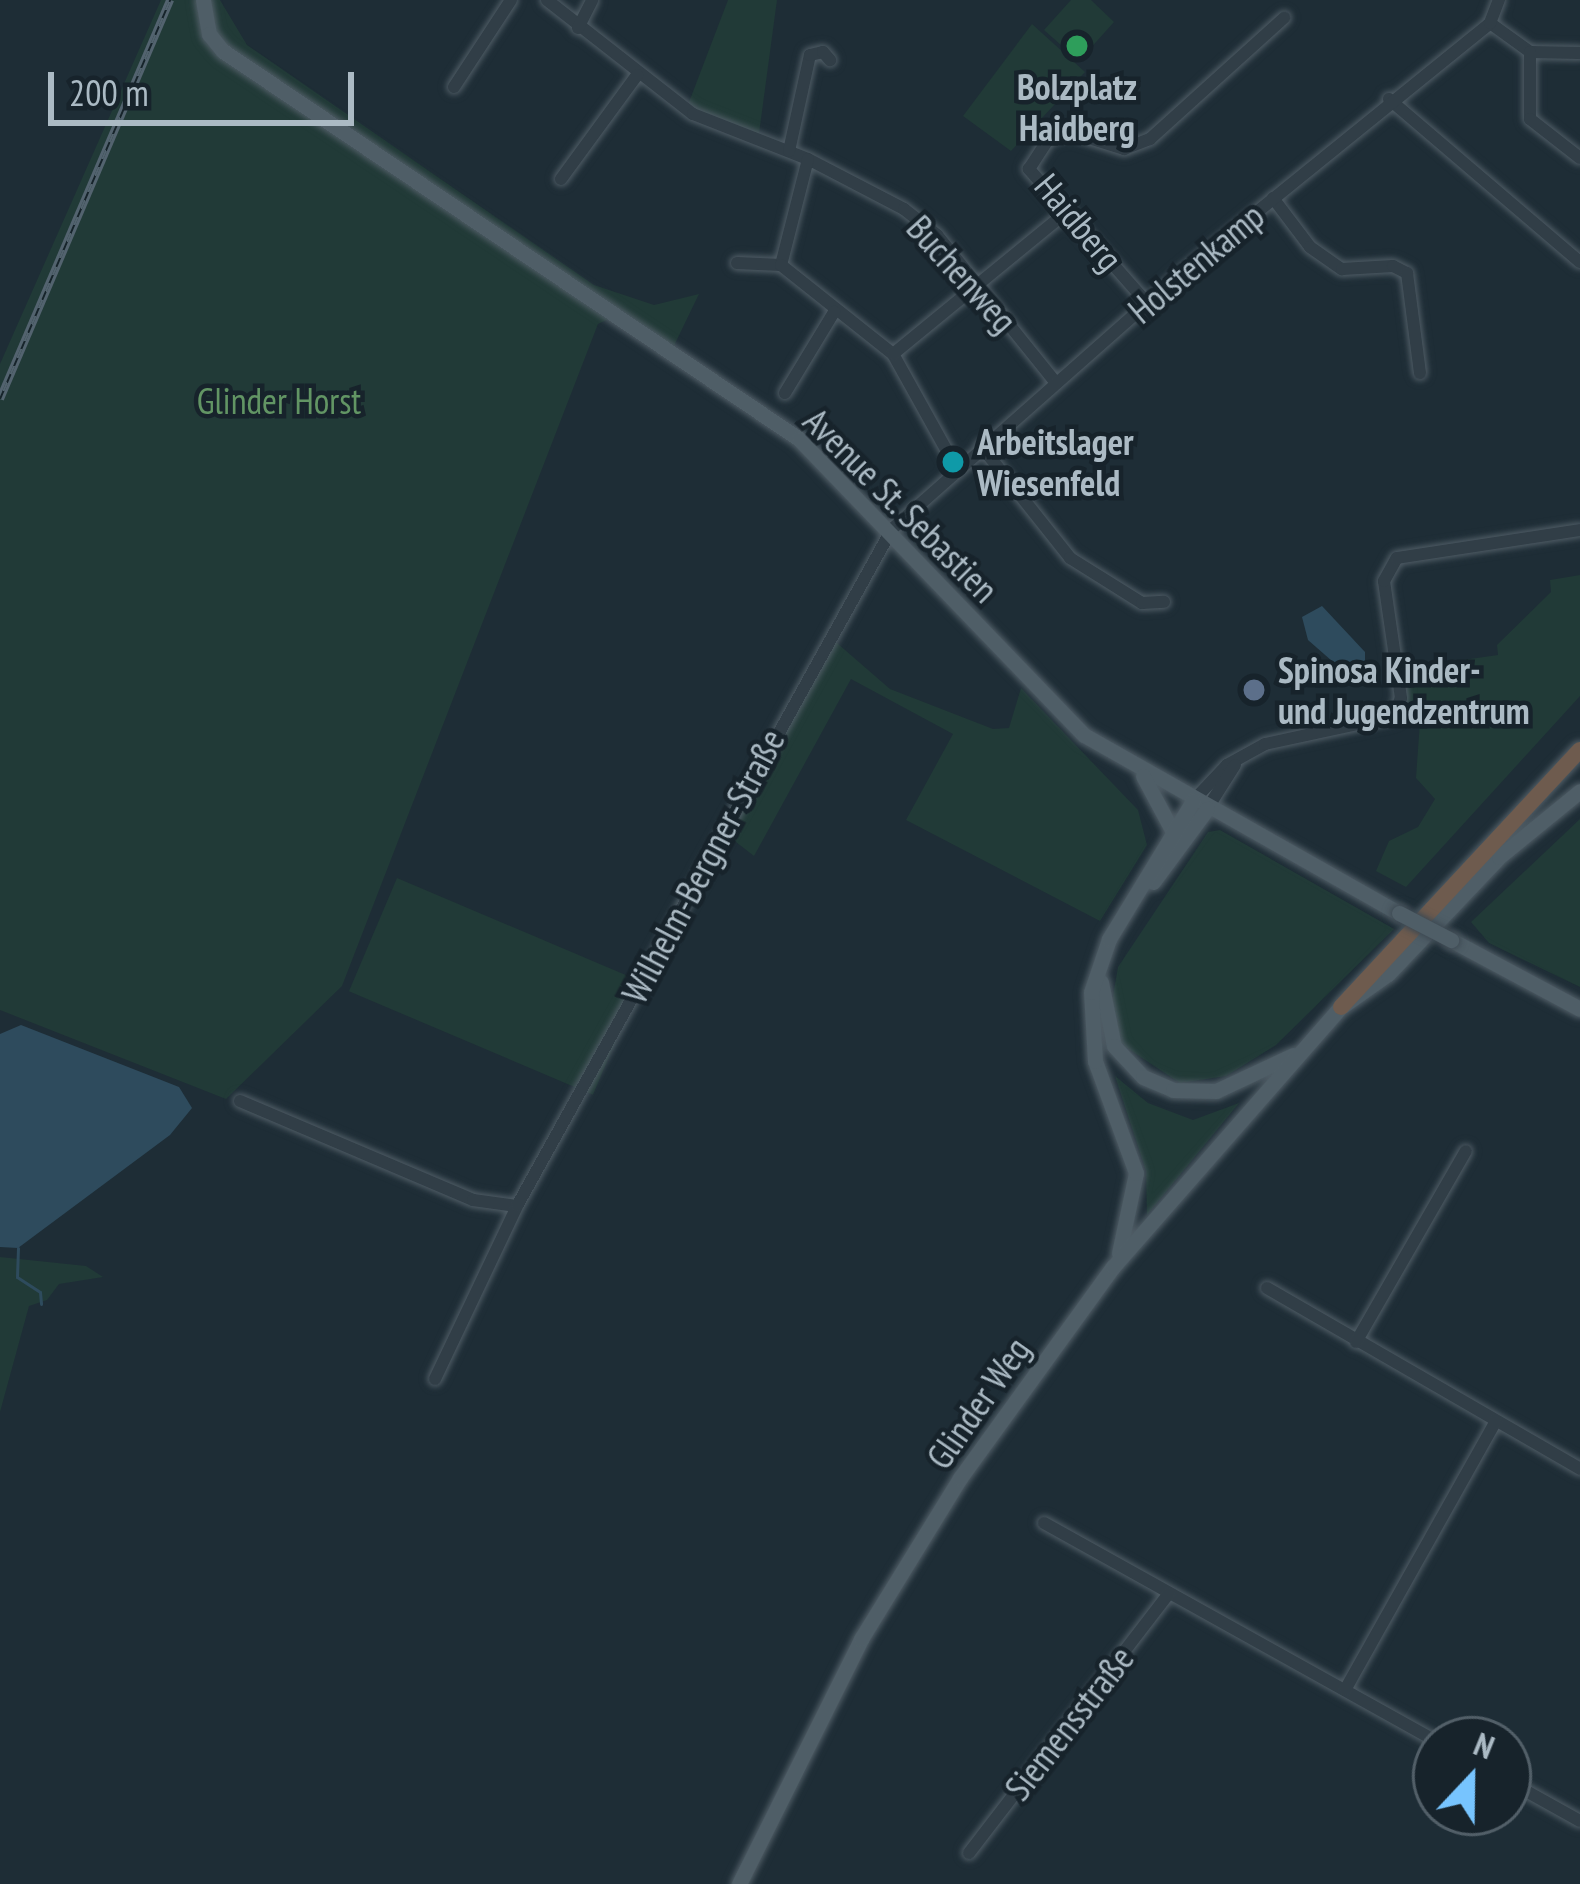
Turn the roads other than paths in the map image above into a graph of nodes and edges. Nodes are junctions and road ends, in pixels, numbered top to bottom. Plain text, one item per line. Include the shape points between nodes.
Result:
1 (203, 0) edge
2 (511, 0) edge
3 (547, 0) edge
4 (592, 0) edge
5 (1499, 0) edge
6 (1284, 18) dead end
7 (1490, 23) junction
8 (578, 28) junction
9 (1531, 52) junction
10 (1580, 53) edge
11 (830, 60) dead end
12 (637, 75) junction
13 (454, 87) dead end
14 (1389, 99) junction
15 (789, 151) junction
16 (1580, 158) edge
17 (808, 159) junction
18 (561, 179) dead end
19 (1273, 198) junction
20 (1069, 210) junction
21 (1580, 262) edge
22 (737, 263) dead end
23 (782, 265) junction
24 (979, 286) junction
25 (1147, 303) junction
26 (835, 312) junction
27 (892, 354) junction
28 (1420, 373) dead end
29 (1055, 382) junction
30 (785, 393) dead end
31 (981, 446) junction
32 (956, 467) junction
33 (892, 529) junction
34 (1580, 530) edge
35 (1164, 602) dead end
36 (1580, 750) edge
37 (1138, 769) junction
38 (1580, 791) edge
39 (1200, 805) junction
40 (1172, 830) junction
41 (1341, 1007) junction
42 (1580, 1009) edge
43 (1301, 1051) junction
44 (240, 1101) dead end
45 (1466, 1151) dead end
46 (517, 1206) junction
47 (1113, 1267) junction
48 (1267, 1288) dead end
49 (1356, 1342) junction
50 (435, 1378) dead end
51 (1496, 1421) junction
52 (1578, 1462) edge
53 (1044, 1523) dead end
54 (1169, 1593) junction
55 (1345, 1690) junction
56 (1412, 1728) edge
57 (1532, 1793) edge
58 (1580, 1820) edge
59 (969, 1852) dead end
60 (739, 1884) edge

1 - 33 main road, Avenue St. Sebastien via 209,34 223,51 779,425
2 - 13 street
3 - 8 street, Buchenweg
4 - 8 street
5 - 7 street
6 - 20 street, Haidberg via 1150,139 1124,149 1070,131 1049,138 1029,169
7 - 9 street
7 - 14 street, Holstenkamp
8 - 12 street, Buchenweg
9 - 10 street
9 - 16 street via 1530,119
11 - 15 street via 823,52 810,55
12 - 15 street, Buchenweg via 694,114
12 - 18 street
14 - 19 street, Holstenkamp
14 - 21 street
15 - 17 street, Buchenweg
17 - 23 street
17 - 24 street, Buchenweg via 904,209
19 - 25 street, Holstenkamp
19 - 28 street via 1310,248 1342,269 1393,266 1407,273
20 - 24 street
20 - 25 street, Haidberg
22 - 23 street
23 - 26 street
24 - 27 street
24 - 29 street, Buchenweg
25 - 29 street, Holstenkamp
26 - 27 street
26 - 30 street
27 - 32 street
29 - 31 street, Holstenkamp
31 - 32 street, Holstenkamp
31 - 35 street via 1070,558 1142,602
32 - 33 street, Holstenkamp
33 - 37 main road, Avenue St. Sebastien via 1058,712
33 - 46 street, Wilhelm-Bergner-Straße
34 - 39 street via 1397,558 1384,579 1396,713 1380,724 1255,749
36 - 41 highway
37 - 39 main road, Avenue St. Sebastien
37 - 40 main road via 1166,806
38 - 41 main road, Glinder Weg via 1499,857 1388,974
39 - 40 main road
39 - 42 main road, Avenue St. Sebastien, bridge
39 - 43 main road via 1111,949 1100,991 1108,1033 1143,1077 1189,1092 1232,1086
40 - 47 main road via 1109,939 1091,992 1095,1061 1136,1173
41 - 43 main road, Glinder Weg
43 - 47 main road, Glinder Weg
44 - 46 street via 473,1200
45 - 49 street
46 - 50 street, Wilhelm-Bergner-Straße
47 - 60 main road, Glinder Weg via 960,1478 861,1639
48 - 49 street
49 - 51 street
51 - 52 street
51 - 55 street
53 - 54 street
54 - 55 street
54 - 59 street, Siemensstraße
55 - 56 street
57 - 58 street

